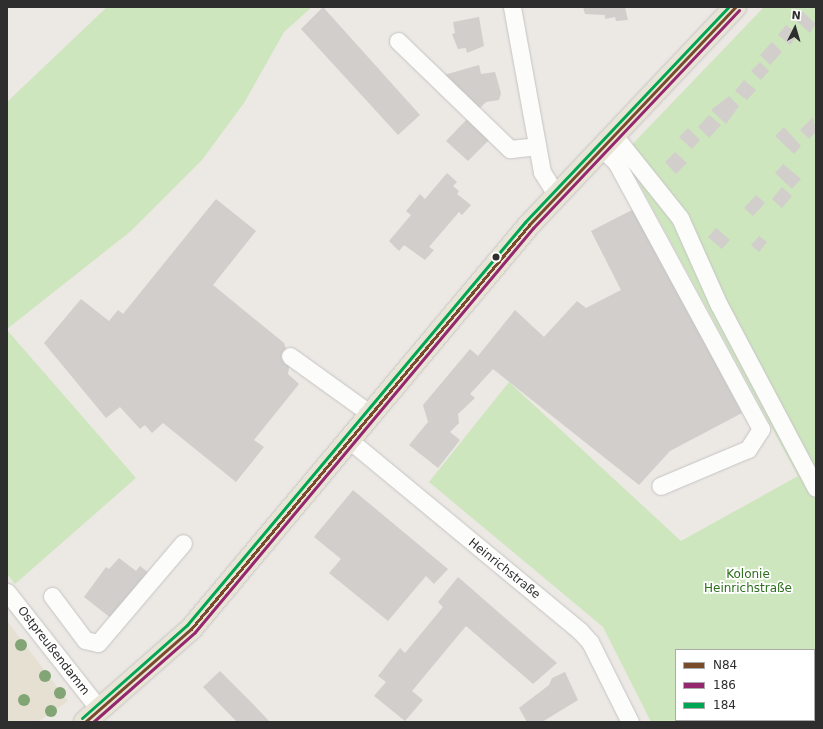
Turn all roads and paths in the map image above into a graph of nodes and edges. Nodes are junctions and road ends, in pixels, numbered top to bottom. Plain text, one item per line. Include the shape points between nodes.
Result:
1 (512, 7) edge
2 (735, 7) edge
3 (398, 41) dead end
4 (607, 141) junction
5 (537, 146) junction
6 (556, 194) junction
7 (290, 356) dead end
8 (369, 413) junction
9 (348, 439) junction
10 (660, 486) dead end
11 (816, 488) edge
12 (182, 543) dead end
13 (7, 592) edge
14 (52, 596) dead end
15 (92, 716) edge
16 (630, 722) edge

1 - 5 street
2 - 4 main road, Ostpreußendamm
3 - 5 street via 510,150
4 - 6 main road, Ostpreußendamm
4 - 10 street via 761,429 748,449
4 - 11 street via 680,218 719,305
5 - 6 street via 542,172
6 - 8 main road, Ostpreußendamm
7 - 8 street
8 - 9 main road, Ostpreußendamm
9 - 15 main road, Ostpreußendamm via 191,629
9 - 16 street, Heinrichstraße via 580,631 590,642
12 - 14 street via 98,643 85,640
13 - 15 street, Ostpreußendamm

